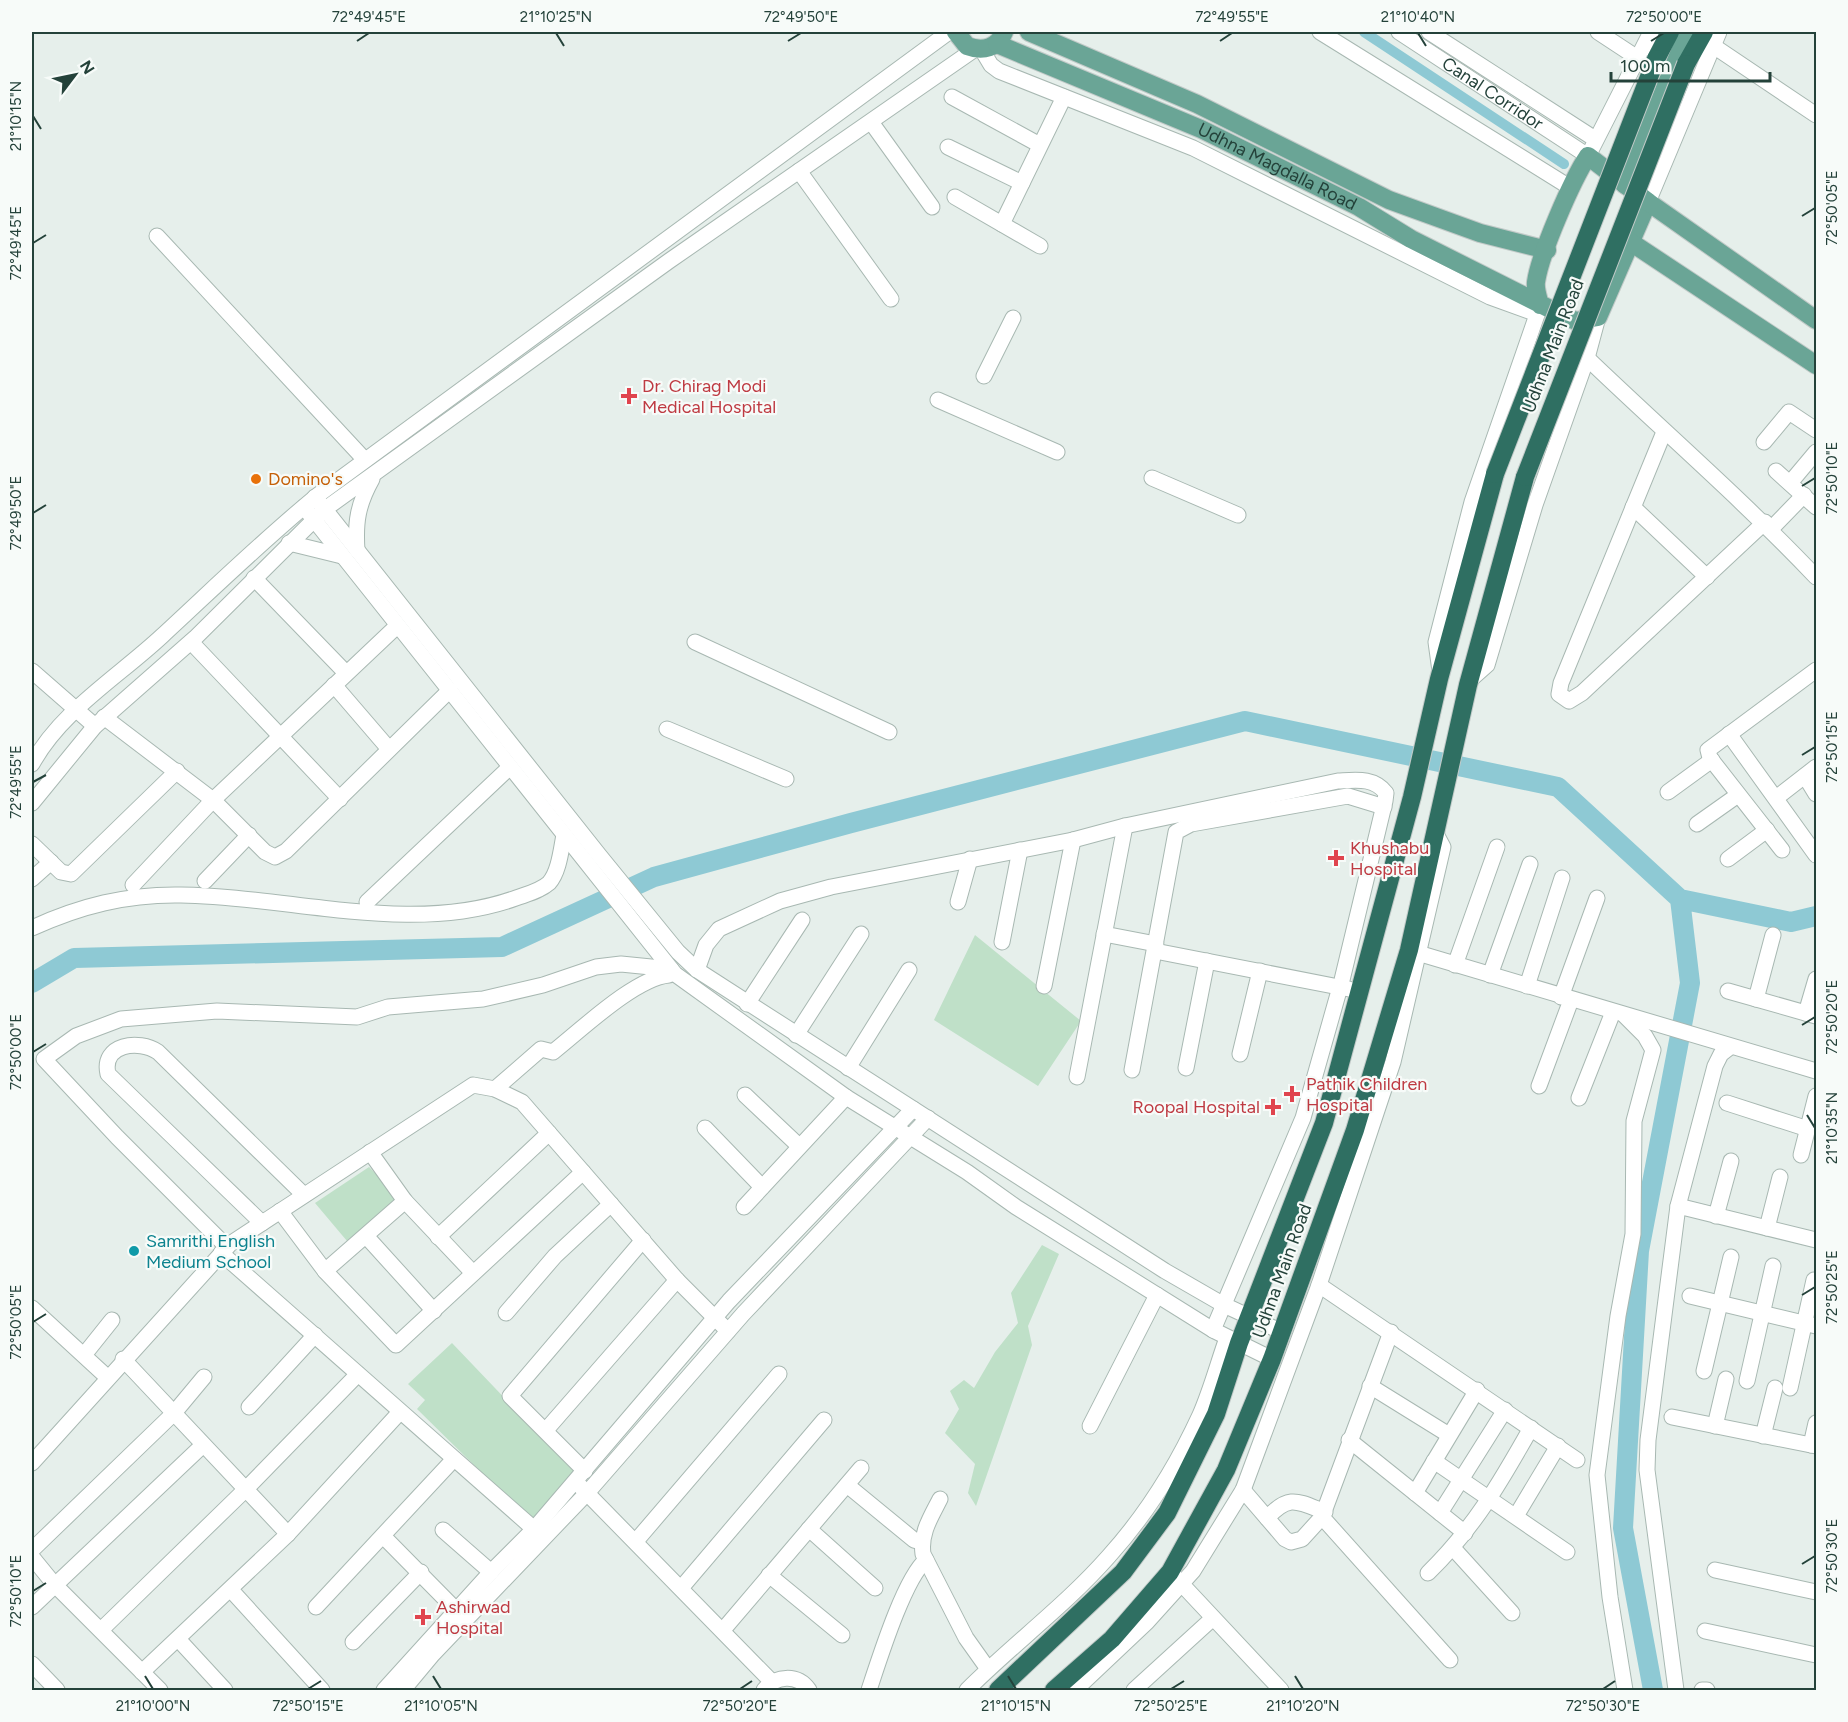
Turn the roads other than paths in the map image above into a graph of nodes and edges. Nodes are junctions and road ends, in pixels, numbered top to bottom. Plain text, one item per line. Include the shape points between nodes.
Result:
1 (949, 32) edge
2 (956, 32) edge
3 (1029, 32) edge
4 (1320, 32) edge
5 (1399, 32) edge
6 (1429, 32) edge
7 (1598, 32) edge
8 (1651, 32) edge
9 (1670, 32) edge
10 (1688, 32) edge
11 (1712, 36) edge
12 (989, 44) edge
13 (1636, 57) junction
14 (952, 97) dead end
15 (1064, 97) junction
16 (1816, 116) edge
17 (872, 122) junction
18 (1595, 139) junction
19 (1038, 144) junction
20 (948, 147) dead end
21 (1588, 156) junction
22 (799, 171) junction
23 (1022, 183) junction
24 (1625, 185) junction
25 (1571, 188) junction
26 (955, 197) dead end
27 (1648, 202) junction
28 (932, 207) dead end
29 (1002, 224) junction
30 (157, 236) dead end
31 (1629, 241) junction
32 (1040, 246) dead end
33 (1547, 250) junction
34 (891, 299) dead end
35 (1542, 309) junction
36 (1598, 317) junction
37 (1013, 318) dead end
38 (1816, 320) edge
39 (1587, 358) junction
40 (1816, 365) edge
41 (984, 376) dead end
42 (938, 400) dead end
43 (1816, 430) edge
44 (1664, 432) junction
45 (1764, 442) dead end
46 (1057, 452) dead end
47 (1816, 452) edge
48 (365, 460) junction
49 (1776, 471) dead end
50 (375, 474) junction
51 (1152, 478) dead end
52 (1790, 483) junction
53 (1803, 495) junction
54 (1633, 507) junction
55 (1816, 507) edge
56 (314, 508) junction
57 (1238, 515) dead end
58 (1768, 526) junction
59 (290, 543) junction
60 (357, 550) junction
61 (342, 556) junction
62 (1707, 577) junction
63 (1816, 577) edge
64 (254, 578) junction
65 (397, 626) junction
66 (191, 642) junction
67 (694, 642) dead end
68 (32, 671) edge
69 (346, 673) junction
70 (1440, 676) junction
71 (1814, 676) edge
72 (1469, 683) junction
73 (334, 685) junction
74 (450, 690) junction
75 (76, 710) junction
76 (99, 722) junction
77 (667, 729) dead end
78 (889, 732) dead end
79 (1729, 734) junction
80 (280, 736) junction
81 (389, 750) junction
82 (1712, 760) junction
83 (32, 764) edge
84 (510, 767) junction
85 (177, 771) junction
86 (1811, 772) edge
87 (786, 779) dead end
88 (1668, 792) dead end
89 (1816, 794) edge
90 (1738, 795) junction
91 (340, 798) junction
92 (1776, 798) junction
93 (213, 800) junction
94 (32, 803) edge
95 (1384, 807) junction
96 (1697, 824) dead end
97 (1125, 826) junction
98 (1767, 830) junction
99 (249, 835) junction
100 (564, 835) junction
101 (1073, 840) junction
102 (32, 844) edge
103 (1497, 847) dead end
104 (1020, 850) junction
105 (1782, 850) dead end
106 (1816, 855) edge
107 (593, 859) junction
108 (970, 859) junction
109 (1728, 859) dead end
110 (51, 862) junction
111 (1530, 864) dead end
112 (1562, 878) dead end
113 (32, 879) edge
114 (205, 881) dead end
115 (133, 885) dead end
116 (1598, 898) dead end
117 (367, 902) dead end
118 (958, 902) dead end
119 (802, 920) dead end
120 (32, 928) edge
121 (861, 934) dead end
122 (1104, 934) junction
123 (1773, 935) dead end
124 (1002, 942) dead end
125 (1155, 948) junction
126 (1414, 952) junction
127 (1207, 961) junction
128 (1455, 965) junction
129 (670, 968) junction
130 (697, 970) junction
131 (909, 970) dead end
132 (1260, 971) junction
133 (1490, 975) junction
134 (1816, 978) edge
135 (1044, 986) dead end
136 (1340, 987) junction
137 (1527, 987) junction
138 (1728, 991) dead end
139 (1360, 992) junction
140 (1566, 998) junction
141 (1756, 999) junction
142 (747, 1004) junction
143 (1619, 1014) junction
144 (1811, 1015) edge
145 (796, 1035) junction
146 (1726, 1045) junction
147 (1240, 1054) dead end
148 (848, 1068) junction
149 (1186, 1068) dead end
150 (1132, 1070) dead end
151 (1816, 1071) edge
152 (1077, 1077) dead end
153 (1539, 1086) dead end
154 (495, 1089) junction
155 (745, 1095) dead end
156 (1816, 1096) edge
157 (846, 1097) junction
158 (1579, 1098) dead end
159 (1726, 1103) dead end
160 (913, 1108) junction
161 (928, 1118) junction
162 (705, 1128) dead end
163 (896, 1129) junction
164 (1808, 1129) junction
165 (549, 1133) junction
166 (911, 1138) junction
167 (799, 1146) junction
168 (370, 1152) junction
169 (1801, 1155) dead end
170 (1731, 1161) dead end
171 (583, 1172) junction
172 (1780, 1177) dead end
173 (762, 1187) junction
174 (304, 1195) junction
175 (405, 1201) junction
176 (611, 1204) junction
177 (1678, 1206) junction
178 (744, 1207) dead end
179 (280, 1211) junction
180 (1716, 1215) junction
181 (262, 1223) junction
182 (1767, 1228) junction
183 (366, 1236) junction
184 (438, 1237) junction
185 (643, 1240) junction
186 (1816, 1240) edge
187 (224, 1250) junction
188 (1731, 1257) dead end
189 (1773, 1266) dead end
190 (325, 1270) junction
191 (473, 1273) junction
192 (677, 1280) junction
193 (1814, 1280) dead end
194 (1319, 1285) junction
195 (1156, 1295) junction
196 (1690, 1296) dead end
197 (1224, 1305) junction
198 (1719, 1305) junction
199 (32, 1308) edge
200 (434, 1311) junction
201 (506, 1313) dead end
202 (1762, 1314) junction
203 (1249, 1318) junction
204 (112, 1320) dead end
205 (715, 1320) junction
206 (1810, 1324) edge
207 (728, 1330) junction
208 (1213, 1330) junction
209 (1282, 1332) junction
210 (1391, 1332) junction
211 (315, 1335) junction
212 (1233, 1340) junction
213 (84, 1355) junction
214 (123, 1359) junction
215 (1272, 1359) junction
216 (1704, 1371) dead end
217 (358, 1374) junction
218 (779, 1374) dead end
219 (107, 1377) junction
220 (204, 1377) dead end
221 (1726, 1379) dead end
222 (1748, 1381) dead end
223 (1370, 1386) junction
224 (1477, 1390) junction
225 (249, 1407) dead end
226 (1505, 1410) junction
227 (400, 1412) junction
228 (174, 1413) junction
229 (1672, 1417) dead end
230 (824, 1420) dead end
231 (1816, 1423) edge
232 (1090, 1426) dead end
233 (1715, 1426) junction
234 (1531, 1428) junction
235 (546, 1430) junction
236 (1449, 1435) junction
237 (1763, 1436) junction
238 (1349, 1440) junction
239 (203, 1445) junction
240 (1558, 1446) junction
241 (1814, 1446) edge
242 (454, 1459) junction
243 (1577, 1460) dead end
244 (1434, 1461) junction
245 (32, 1463) edge
246 (861, 1468) dead end
247 (580, 1476) junction
248 (1462, 1480) junction
249 (847, 1485) junction
250 (245, 1490) junction
251 (1243, 1490) junction
252 (587, 1493) junction
253 (1415, 1493) junction
254 (1491, 1498) junction
255 (940, 1499) dead end
256 (1440, 1513) junction
257 (1323, 1515) junction
258 (1516, 1516) junction
259 (1267, 1518) junction
260 (534, 1529) junction
261 (443, 1530) dead end
262 (808, 1530) junction
263 (1465, 1533) junction
264 (288, 1534) junction
265 (383, 1536) junction
266 (636, 1541) junction
267 (921, 1542) junction
268 (1453, 1548) junction
269 (32, 1550) edge
270 (1567, 1552) dead end
271 (32, 1557) edge
272 (926, 1560) junction
273 (1715, 1570) dead end
274 (420, 1572) junction
275 (491, 1572) junction
276 (1428, 1573) dead end
277 (769, 1575) junction
278 (1176, 1578) junction
279 (54, 1584) junction
280 (682, 1587) junction
281 (875, 1588) dead end
282 (231, 1590) junction
283 (1816, 1592) edge
284 (32, 1607) edge
285 (316, 1607) dead end
286 (456, 1610) junction
287 (1512, 1613) dead end
288 (1213, 1618) junction
289 (100, 1630) junction
290 (723, 1630) junction
291 (1705, 1631) dead end
292 (842, 1635) dead end
293 (177, 1639) junction
294 (353, 1642) dead end
295 (1816, 1655) edge
296 (1450, 1660) dead end
297 (32, 1664) edge
298 (988, 1669) junction
299 (142, 1672) junction
300 (767, 1686) edge
301 (57, 1690) edge
302 (160, 1690) edge
303 (225, 1690) edge
304 (322, 1690) edge
305 (384, 1690) edge
306 (403, 1690) edge
307 (809, 1690) edge
308 (870, 1690) edge
309 (967, 1690) edge
310 (998, 1690) edge
311 (1053, 1690) edge
312 (1076, 1690) edge
313 (1134, 1690) edge
314 (1281, 1690) edge
315 (1625, 1690) edge
316 (1676, 1690) edge
317 (1702, 1690) edge
318 (1707, 1690) edge

1 - 48 street
2 - 12 main road, Udhna Magdalla Road via 961,41
3 - 33 main road via 1197,104 1389,200 1480,233
4 - 25 street
5 - 21 street, Canal Corridor
6 - 18 street
7 - 13 street
8 - 13 street
9 - 70 highway, bridge via 1656,59 1495,474
10 - 24 main road
11 - 16 street
11 - 27 street
11 - 72 highway, Udhna Main Road, bridge via 1686,64 1525,477
12 - 15 street via 991,65 999,71
12 - 17 street
12 - 35 main road, Udhna Magdalla Road via 1201,129 1359,207
13 - 18 street
14 - 19 street
15 - 19 street
15 - 35 street via 1193,148 1490,297
17 - 22 street
17 - 28 street
18 - 21 street
19 - 23 street
20 - 23 street
21 - 24 main road
21 - 25 main road
22 - 34 street
22 - 50 street
23 - 29 street
24 - 27 main road
25 - 33 main road
26 - 29 street
27 - 31 main road
27 - 38 main road
29 - 32 street
30 - 48 street
31 - 36 main road
31 - 40 main road
33 - 35 main road via 1536,282
35 - 36 main road, Udhna Magdalla Road via 1576,321
35 - 70 street via 1472,502 1436,642
36 - 39 street
37 - 41 street
39 - 44 street
39 - 72 street via 1535,505 1487,665
42 - 46 street
43 - 45 street via 1789,412
44 - 54 street
44 - 58 street
47 - 52 street
48 - 56 street
49 - 52 street
50 - 56 street
50 - 60 street via 358,508
51 - 57 street
52 - 53 street
53 - 55 street
53 - 58 street
54 - 62 street
54 - 62 street via 1561,683 1559,694 1564,699 1569,701 1582,693
56 - 59 street
56 - 60 street
56 - 61 street
56 - 75 street via 255,547 161,637
58 - 62 street
58 - 63 street
59 - 61 street
59 - 64 street
60 - 107 street
61 - 65 street
64 - 66 street
64 - 69 street
65 - 69 street
65 - 74 street
66 - 76 street
66 - 80 street
67 - 78 street
68 - 75 street
69 - 73 street
70 - 139 highway
71 - 79 street
72 - 126 highway, Udhna Main Road
73 - 80 street
73 - 81 street
74 - 81 street
74 - 84 street
75 - 76 street
75 - 83 street via 50,737
76 - 85 street
76 - 94 street
77 - 87 street
79 - 82 street via 1708,750
79 - 92 street
80 - 91 street
80 - 93 street
81 - 91 street
82 - 88 street
82 - 90 street
84 - 100 street
84 - 117 street
85 - 93 street
85 - 110 street via 77,871 61,872
86 - 89 street
86 - 92 street
90 - 96 street
90 - 98 street
91 - 99 street via 281,855 270,855
92 - 106 street
93 - 99 street
93 - 115 street
95 - 97 street via 1386,793 1380,785 1365,780 1338,781
95 - 125 street via 1348,796 1182,827 1173,838
95 - 136 street
97 - 101 street
97 - 122 street
98 - 105 street
98 - 109 street
99 - 114 street
100 - 107 street
100 - 120 street via 548,884 471,912 359,912 181,895 88,905
101 - 104 street
101 - 135 street
102 - 110 street
103 - 128 street
104 - 108 street
104 - 124 street
107 - 129 street
107 - 130 street
108 - 118 street
108 - 130 street via 780,901 719,929 706,945
110 - 113 street
111 - 133 street
112 - 137 street
116 - 140 street
119 - 142 street
121 - 145 street
122 - 125 street
122 - 152 street
123 - 141 street
125 - 127 street
125 - 150 street
126 - 128 street
126 - 194 street via 1393,1062
126 - 209 highway, Udhna Main Road
127 - 132 street
127 - 149 street
128 - 133 street
129 - 154 street via 640,985 553,1052 541,1049
129 - 157 street
129 - 187 street via 621,964 596,967 483,999 388,1007 357,1017 217,1011 121,1019 84,1033 51,1052 44,1059
130 - 142 street
131 - 148 street
132 - 136 street
132 - 147 street
133 - 137 street
134 - 144 street
136 - 139 street
136 - 197 street via 1303,1118
137 - 140 street
138 - 141 street
139 - 203 highway via 1324,1123
140 - 143 street
140 - 153 street
141 - 144 street
142 - 145 street
143 - 146 street
143 - 158 street
143 - 315 street via 1646,1036 1653,1050 1634,1120 1634,1234 1618,1316 1597,1475
145 - 148 street
146 - 151 street
146 - 177 street via 1715,1066
148 - 160 street
154 - 165 street via 522,1102
154 - 168 street via 473,1085
155 - 167 street
156 - 164 street
157 - 163 street
157 - 167 street
159 - 164 street
160 - 161 street
160 - 163 street
161 - 166 street
161 - 197 street
162 - 173 street
163 - 166 street
163 - 205 street
164 - 169 street
165 - 171 street
165 - 184 street
166 - 195 street
166 - 207 street
167 - 173 street
168 - 174 street
168 - 175 street
170 - 180 street
171 - 176 street
171 - 191 street
172 - 182 street
173 - 178 street
174 - 179 street
174 - 181 street via 158,1052 135,1043 114,1053 107,1061 108,1074
175 - 183 street
175 - 184 street
176 - 185 street
176 - 201 street via 555,1256
177 - 180 street
177 - 316 street via 1647,1448
179 - 181 street
179 - 190 street
180 - 182 street
181 - 187 street
182 - 186 street
183 - 190 street
183 - 200 street
184 - 191 street
185 - 192 street
185 - 235 street via 510,1396
187 - 211 street
187 - 214 street
188 - 198 street
189 - 202 street
190 - 200 street via 396,1345
191 - 200 street
192 - 205 street
192 - 235 street
193 - 206 street
194 - 210 street
194 - 251 street
195 - 208 street
195 - 232 street
196 - 198 street
197 - 203 street
197 - 208 street
198 - 202 street
198 - 216 street
199 - 213 street
202 - 206 street
202 - 222 street
203 - 209 street
203 - 212 highway
204 - 213 street
205 - 207 street
205 - 247 street
206 - 237 street
207 - 252 street
208 - 212 street
209 - 215 highway, Udhna Main Road
210 - 223 street
210 - 224 street
211 - 217 street
211 - 225 street
212 - 215 street
212 - 298 street via 1173,1467 1142,1514 1110,1555 1068,1598
212 - 310 highway via 1216,1414 1167,1513 1123,1572
213 - 219 street
214 - 219 street
214 - 228 street
215 - 278 highway, Udhna Main Road
217 - 227 street
217 - 250 street
218 - 266 street
219 - 245 street
220 - 228 street
221 - 233 street
223 - 236 street
223 - 238 street
224 - 226 street
224 - 236 street
226 - 234 street
226 - 248 street
227 - 242 street
227 - 264 street
228 - 239 street
228 - 269 street
229 - 233 street
230 - 280 street
231 - 241 street
233 - 237 street
234 - 240 street
234 - 254 street
235 - 247 street
236 - 244 street
237 - 241 street
238 - 253 street
238 - 257 street
239 - 250 street
239 - 279 street
240 - 243 street
240 - 258 street
242 - 260 street
242 - 265 street
244 - 248 street
244 - 253 street
246 - 249 street
247 - 252 street
247 - 260 street
248 - 254 street
248 - 256 street
249 - 262 street
249 - 267 street
250 - 264 street
250 - 289 street
251 - 259 street
251 - 278 street via 1193,1570
252 - 266 street
252 - 306 street
253 - 256 street
254 - 258 street
254 - 263 street
255 - 267 street
256 - 263 street
257 - 259 street via 1300,1502 1288,1501
257 - 259 street via 1302,1539 1294,1542 1285,1539
257 - 296 street
258 - 270 street
260 - 275 street
261 - 275 street
262 - 277 street
262 - 281 street
263 - 268 street
264 - 282 street
265 - 274 street
265 - 285 street
266 - 280 street
267 - 272 street
268 - 276 street
268 - 287 street
271 - 279 street
272 - 298 street via 966,1638
272 - 308 street via 908,1589
273 - 283 street
274 - 286 street
274 - 294 street
275 - 286 street
277 - 290 street
277 - 292 street
278 - 288 street
278 - 311 highway, Udhna Main Road
278 - 312 street via 1148,1622
279 - 284 street
279 - 289 street
280 - 290 street
282 - 293 street
282 - 304 street
286 - 305 street
288 - 313 street
288 - 314 street
289 - 299 street
290 - 300 street
291 - 295 street
293 - 299 street
293 - 303 street
297 - 301 street
298 - 309 street
299 - 302 street
300 - 307 street via 783,1678 795,1680
317 - 318 street

